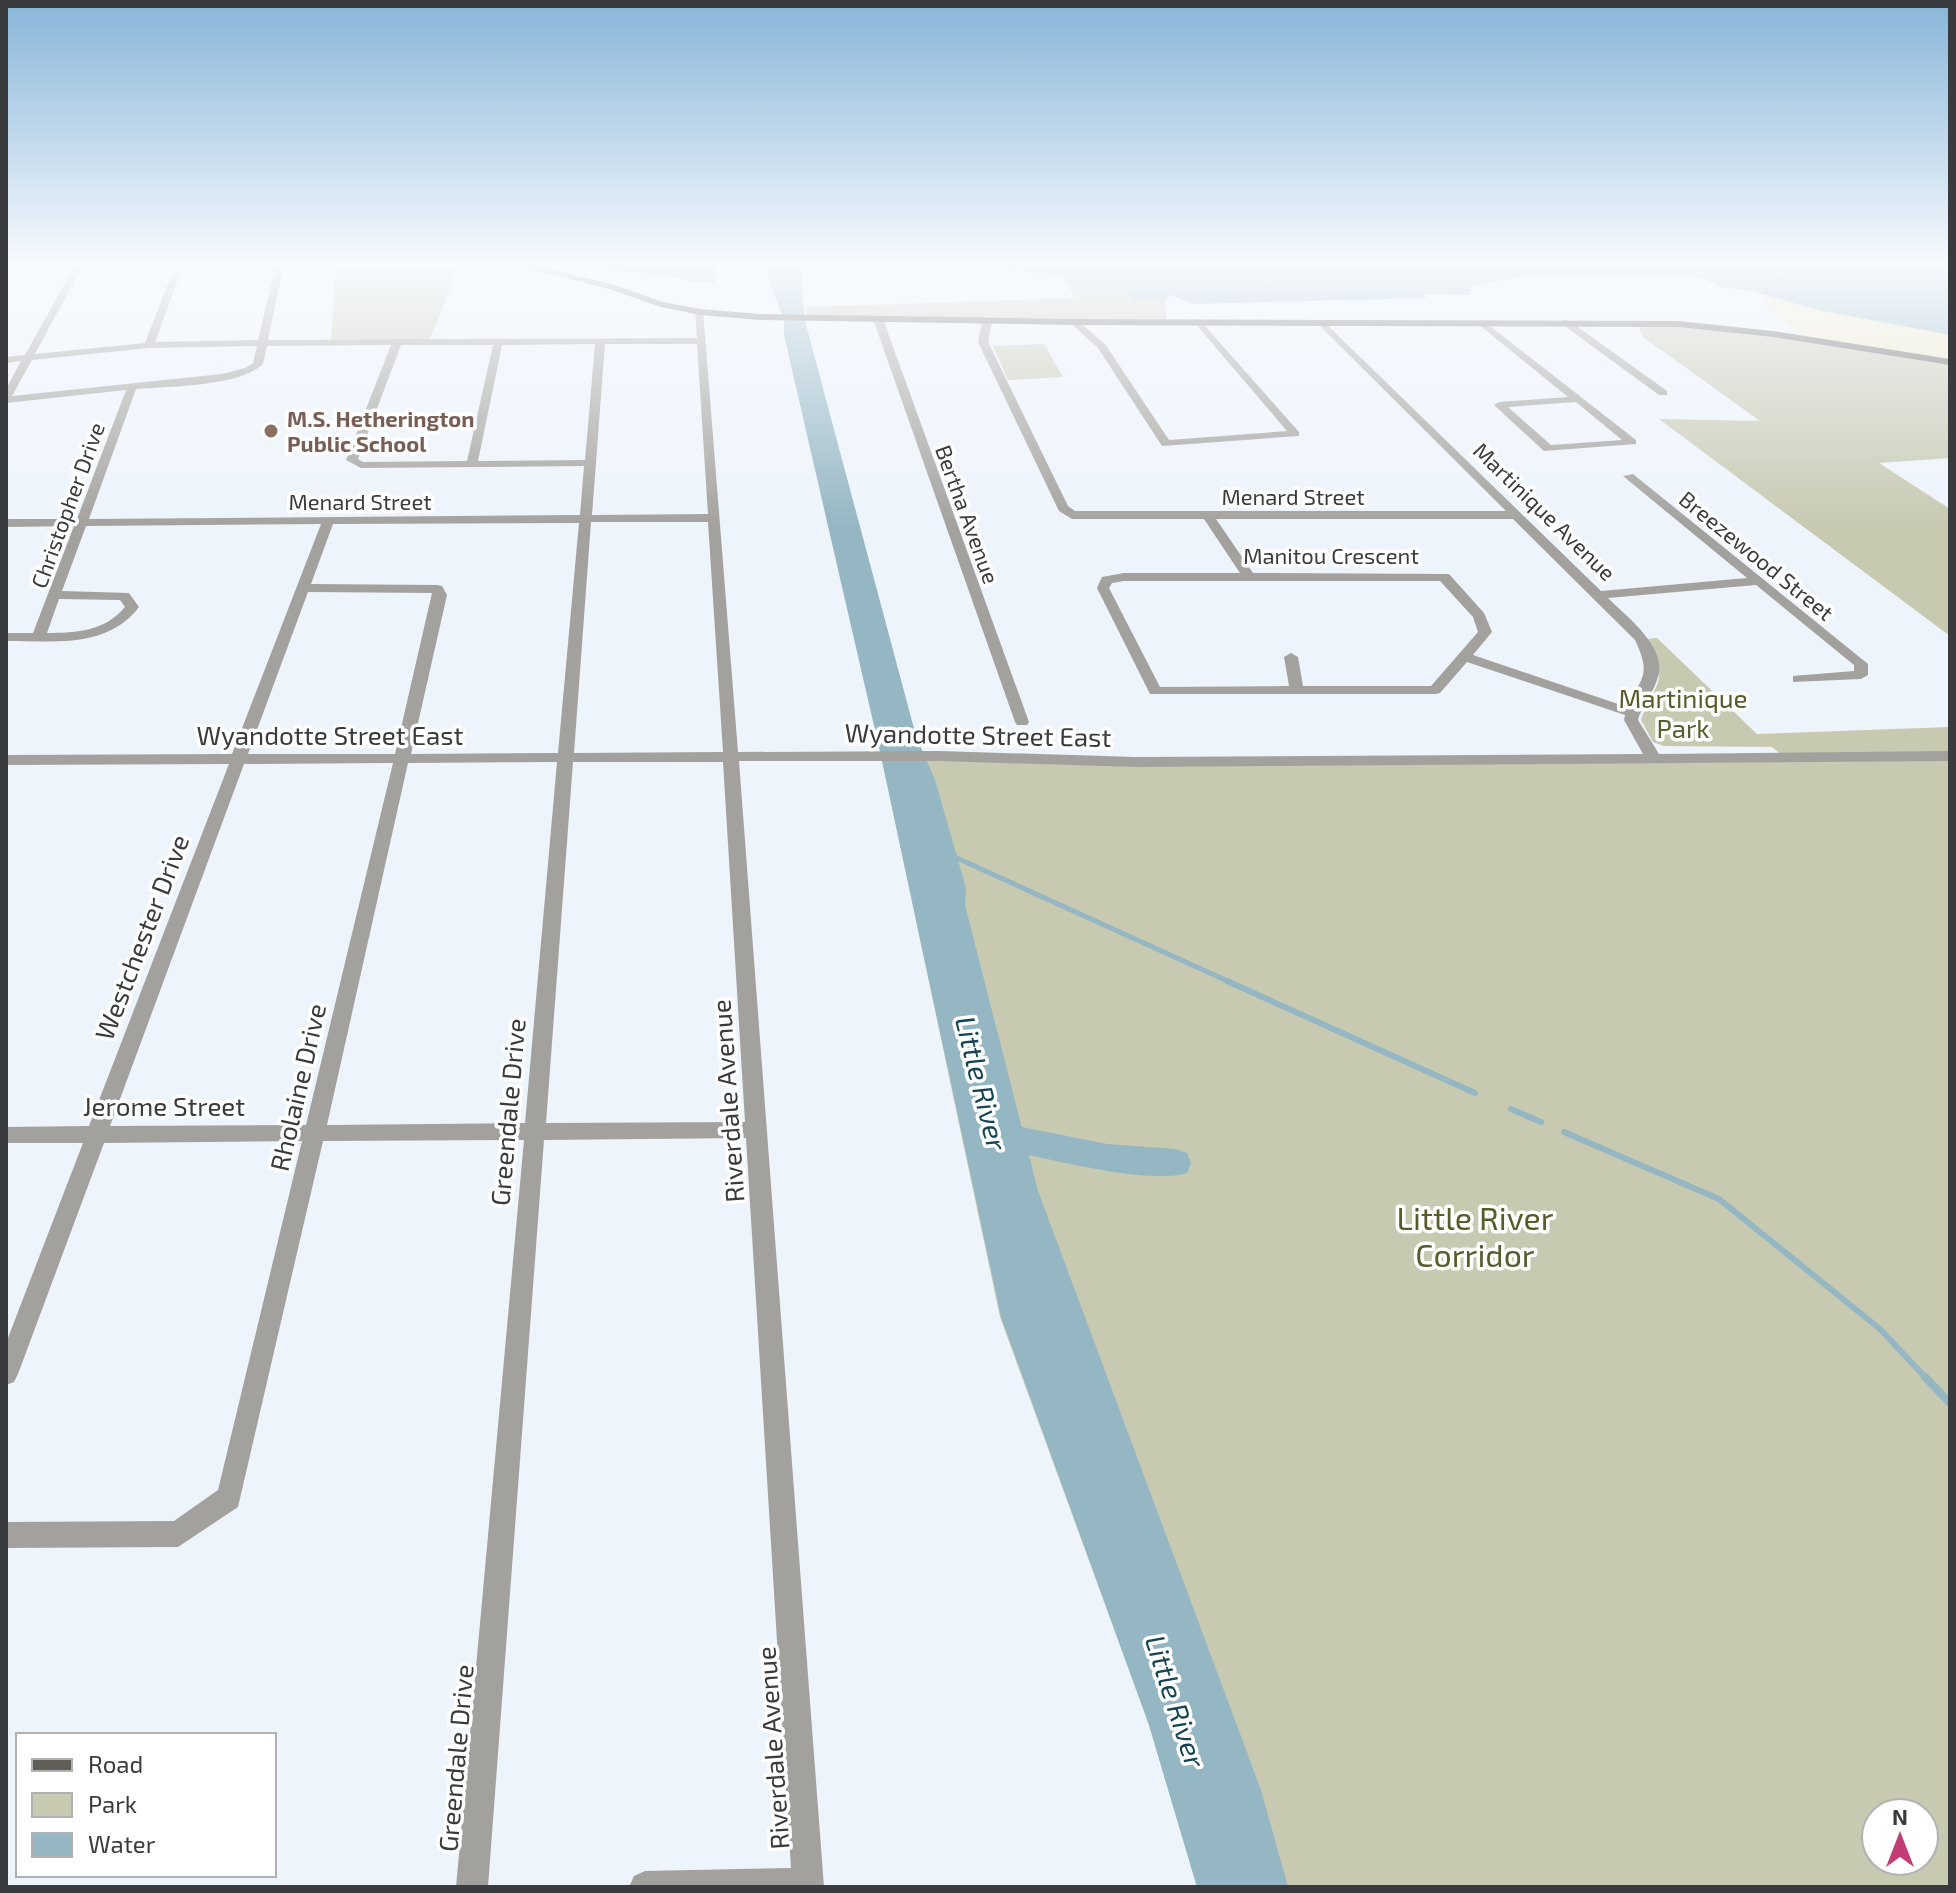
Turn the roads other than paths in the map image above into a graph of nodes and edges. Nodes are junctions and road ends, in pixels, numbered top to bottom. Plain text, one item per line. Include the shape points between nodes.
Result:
1 (32, 351) edge
2 (86, 351) edge
3 (261, 351) edge
4 (393, 351) edge
5 (496, 351) edge
6 (599, 351) edge
7 (702, 351) edge
8 (890, 351) edge
9 (988, 351) edge
10 (1105, 351) edge
11 (1224, 351) edge
12 (1350, 351) edge
13 (1518, 351) edge
14 (1605, 351) edge
15 (1879, 351) edge
16 (29, 357) junction
17 (6, 360) edge
18 (1950, 362) edge
19 (132, 387) junction
20 (1663, 393) dead end
21 (6, 399) edge
22 (1577, 399) junction
23 (590, 463) junction
24 (472, 464) junction
25 (1629, 476) dead end
26 (1515, 515) junction
27 (1208, 516) junction
28 (714, 518) junction
29 (585, 519) junction
30 (328, 521) junction
31 (82, 522) junction
32 (6, 523) edge
33 (1249, 577) junction
34 (1757, 581) junction
35 (305, 588) junction
36 (55, 595) junction
37 (1600, 595) junction
38 (39, 636) junction
39 (6, 637) edge
40 (1291, 657) dead end
41 (1466, 657) junction
42 (1798, 679) dead end
43 (1297, 691) junction
44 (1632, 713) junction
45 (1022, 722) dead end
46 (730, 756) junction
47 (1950, 756) edge
48 (567, 757) junction
49 (1653, 757) junction
50 (401, 758) junction
51 (240, 759) junction
52 (6, 760) edge
53 (754, 1130) junction
54 (313, 1132) junction
55 (534, 1132) junction
56 (94, 1134) junction
57 (6, 1135) edge
58 (6, 1374) edge
59 (6, 1535) edge
60 (808, 1885) edge
61 (472, 1887) edge
62 (645, 1887) edge

1 - 16 street
2 - 16 street
3 - 19 street via 258,364 238,374
4 - 24 street via 352,460 361,465
5 - 24 street
6 - 23 street, Greendale Drive
7 - 28 street, Riverdale Avenue
8 - 45 street, Bertha Avenue
9 - 27 street, Menard Street via 1063,508 1072,515
10 - 11 street via 1166,444 1295,434
12 - 26 street, Martinique Avenue
13 - 22 street
14 - 20 street
15 - 18 main road
16 - 17 street
16 - 21 street
19 - 21 street
19 - 31 street, Christopher Drive
22 - 22 street via 1550,402 1499,405 1548,449 1632,442
23 - 24 street
23 - 29 street, Greendale Drive
25 - 34 street, Breezewood Street
26 - 27 street, Menard Street
26 - 37 street, Martinique Avenue
27 - 33 street
28 - 29 street, Menard Street
28 - 46 street, Riverdale Avenue
29 - 30 street, Menard Street
29 - 48 street, Greendale Drive
30 - 31 street, Menard Street
30 - 35 street, Westchester Drive
31 - 32 street, Menard Street
31 - 36 street, Christopher Drive
33 - 41 street, Manitou Crescent via 1444,577 1479,616 1485,632
33 - 43 street, Manitou Crescent via 1124,577 1107,580 1103,588 1155,691
34 - 37 street
34 - 42 street, Breezewood Street via 1861,664 1861,675
35 - 50 street, Rholaine Drive via 437,589 440,595
35 - 51 street, Westchester Drive
36 - 38 street, Christopher Drive
36 - 38 street via 124,596 132,607 116,624 88,635
37 - 44 street, Martinique Avenue via 1641,638 1652,659 1652,681
38 - 39 street
40 - 43 street
41 - 43 street, Manitou Crescent via 1435,690
41 - 44 street
44 - 49 street
46 - 48 street, Wyandotte Street East
46 - 49 street, Wyandotte Street East via 1136,762
46 - 53 street, Riverdale Avenue
47 - 49 street, Wyandotte Street East
48 - 50 street, Wyandotte Street East
48 - 55 street, Greendale Drive
50 - 51 street, Wyandotte Street East
50 - 54 street, Rholaine Drive
51 - 52 street, Wyandotte Street East
51 - 56 street, Westchester Drive
53 - 55 street, Jerome Street
53 - 60 street, Riverdale Avenue
54 - 55 street, Jerome Street
54 - 56 street, Jerome Street
54 - 59 street, Rholaine Drive via 229,1498 178,1534
55 - 61 street, Greendale Drive
56 - 57 street, Jerome Street
56 - 58 street, Westchester Drive
60 - 62 street

